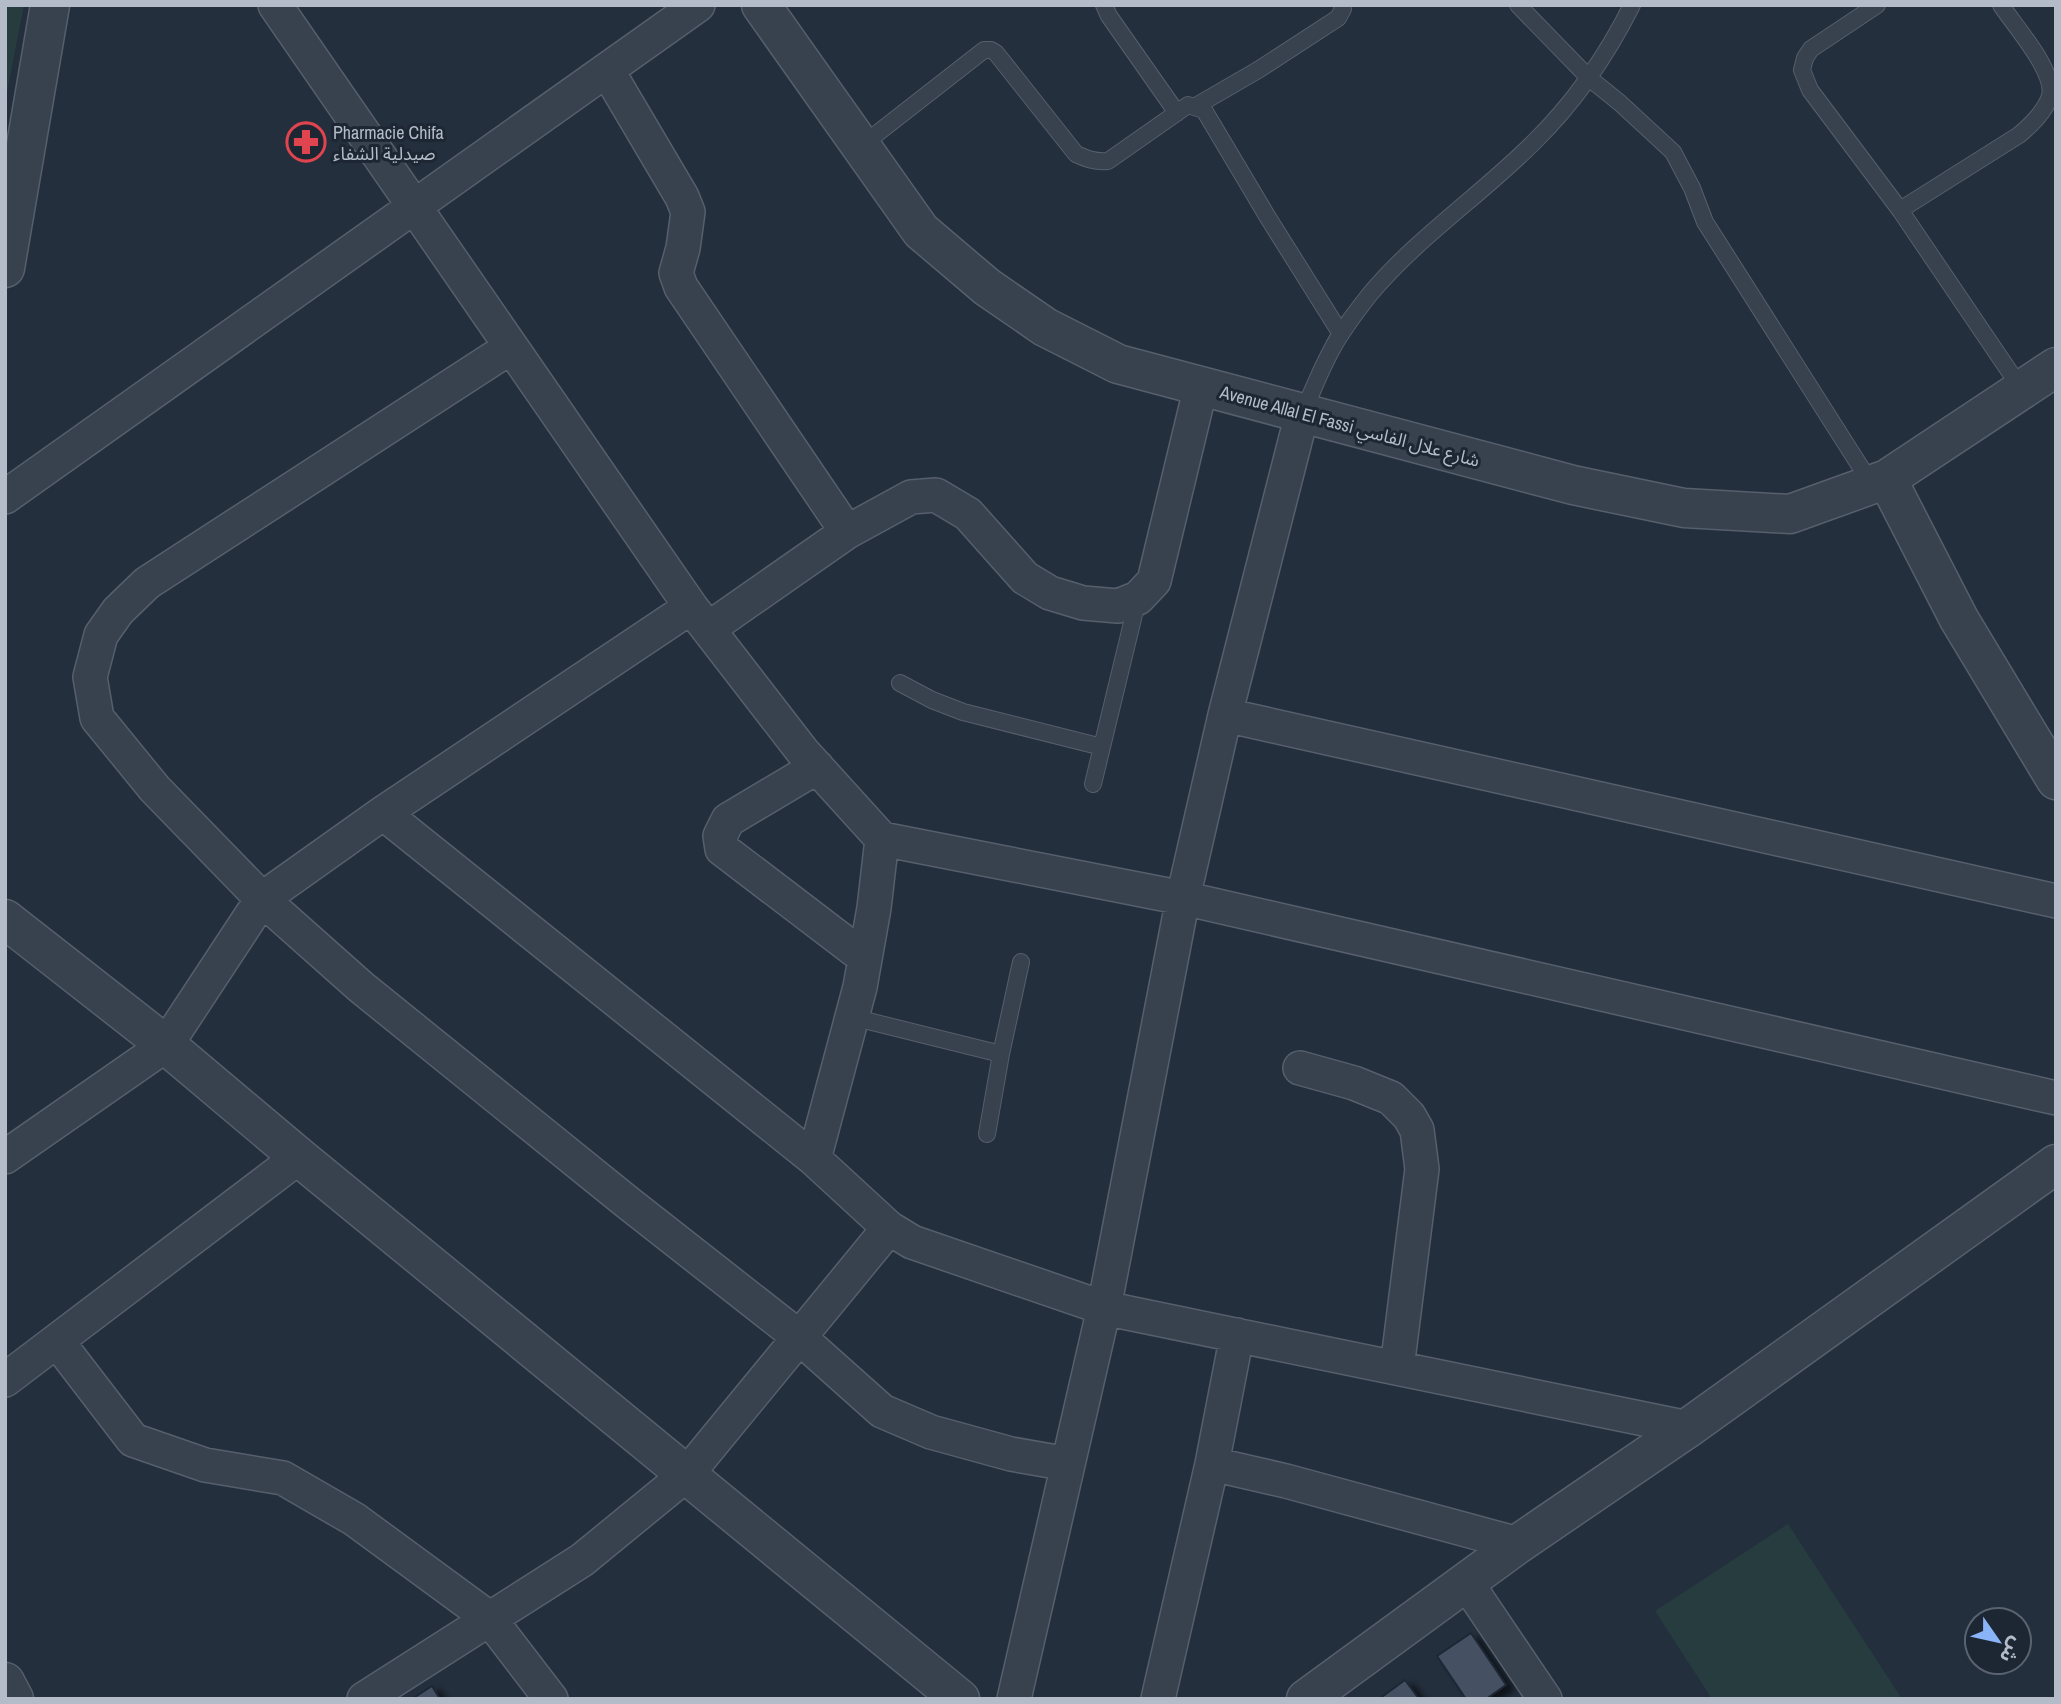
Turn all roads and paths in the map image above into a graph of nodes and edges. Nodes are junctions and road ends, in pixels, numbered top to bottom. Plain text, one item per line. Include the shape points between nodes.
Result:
1 (50, 5) edge
2 (275, 5) edge
3 (698, 5) edge
4 (761, 5) edge
5 (1104, 5) edge
6 (1342, 5) edge
7 (1518, 5) edge
8 (1632, 5) edge
9 (1877, 5) edge
10 (2001, 5) edge
11 (607, 70) junction
12 (1589, 78) junction
13 (1196, 106) junction
14 (1177, 113) junction
15 (861, 146) junction
16 (412, 206) junction
17 (1900, 210) junction
18 (5, 268) edge
19 (1341, 334) junction
20 (511, 347) junction
21 (2056, 367) edge
22 (1201, 386) junction
23 (2022, 390) junction
24 (1302, 414) junction
25 (1879, 482) junction
26 (5, 497) edge
27 (847, 532) junction
28 (1138, 598) junction
29 (700, 618) junction
30 (900, 683) dead end
31 (1225, 715) junction
32 (1102, 747) junction
33 (817, 767) junction
34 (2056, 780) edge
35 (1093, 784) dead end
36 (383, 813) junction
37 (882, 839) junction
38 (1183, 898) junction
39 (262, 899) junction
40 (2056, 901) edge
41 (5, 919) edge
42 (865, 958) junction
43 (1021, 962) dead end
44 (852, 1017) junction
45 (166, 1045) junction
46 (1001, 1054) junction
47 (1300, 1068) dead end
48 (2056, 1098) edge
49 (986, 1134) dead end
50 (5, 1157) edge
51 (299, 1157) junction
52 (814, 1159) junction
53 (2056, 1164) edge
54 (889, 1228) junction
55 (1104, 1308) junction
56 (1237, 1335) junction
57 (799, 1338) junction
58 (57, 1341) junction
59 (1397, 1368) junction
60 (5, 1380) edge
61 (1688, 1428) junction
62 (1068, 1464) junction
63 (1212, 1464) junction
64 (687, 1474) junction
65 (1518, 1544) junction
66 (1466, 1582) junction
67 (489, 1618) junction
68 (5, 1682) edge
69 (945, 1695) edge
70 (15, 1699) edge
71 (364, 1699) edge
72 (551, 1699) edge
73 (1014, 1699) edge
74 (1158, 1699) edge
75 (1306, 1699) edge
76 (1545, 1699) edge

1 - 18 street
2 - 16 street
3 - 11 street
4 - 15 street, Avenue Allal El Fassi شارع علال الفاسي
5 - 14 lane
6 - 13 lane via 1338,18
7 - 12 lane
8 - 12 lane
9 - 17 lane via 1811,49 1802,70 1810,90
10 - 17 lane via 2043,67 2050,97 2019,135
11 - 16 street
11 - 27 street via 688,212 676,273 681,287
12 - 19 lane via 1534,142 1404,257
12 - 25 lane via 1673,152 1705,222
13 - 14 lane via 1188,105
13 - 19 lane via 1204,110
14 - 15 lane via 1108,161 1090,160 1076,154 996,54 984,50
15 - 22 street, Avenue Allal El Fassi شارع علال الفاسي via 921,231 987,287 1045,327 1118,364
16 - 20 street
16 - 26 street
17 - 23 lane
19 - 24 lane
20 - 29 street
20 - 39 street via 147,583 118,611 102,635 90,677 97,718 155,789
21 - 23 street, Avenue Allal El Fassi شارع علال الفاسي
22 - 24 street, Avenue Allal El Fassi شارع علال الفاسي
22 - 28 street via 1154,581
23 - 25 street, Avenue Allal El Fassi شارع علال الفاسي
24 - 25 street, Avenue Allal El Fassi شارع علال الفاسي via 1573,485 1684,508 1790,514
24 - 31 street
25 - 34 street
27 - 28 street via 911,497 936,495 968,514 1025,578 1050,593 1083,603 1118,606
27 - 29 street
28 - 32 lane
29 - 33 street
29 - 36 street
30 - 32 lane via 963,712
31 - 38 street
31 - 40 street
32 - 35 lane
33 - 37 street
33 - 42 street via 728,820 720,836 722,849
36 - 39 street
36 - 52 street
37 - 38 street
37 - 42 street
38 - 48 street
38 - 55 street
39 - 45 street
39 - 57 street via 371,996
41 - 45 street
42 - 44 street
43 - 46 lane
44 - 46 lane
44 - 52 street
45 - 50 street
45 - 51 street
46 - 49 lane
47 - 59 street via 1391,1098 1417,1130 1422,1169
51 - 58 street
51 - 64 street
52 - 54 street
53 - 61 street
54 - 55 street via 912,1242
54 - 57 street
55 - 56 street
55 - 62 street
56 - 59 street
56 - 63 street
57 - 62 street via 883,1411 930,1432
57 - 64 street
58 - 60 street
58 - 67 street via 133,1440 205,1465 283,1478 354,1519
59 - 61 street
61 - 65 street
62 - 73 street
63 - 65 street
63 - 74 street
64 - 67 street via 582,1560
64 - 69 street
65 - 66 street
66 - 75 street
66 - 76 street
67 - 71 street
67 - 72 street
68 - 70 street

